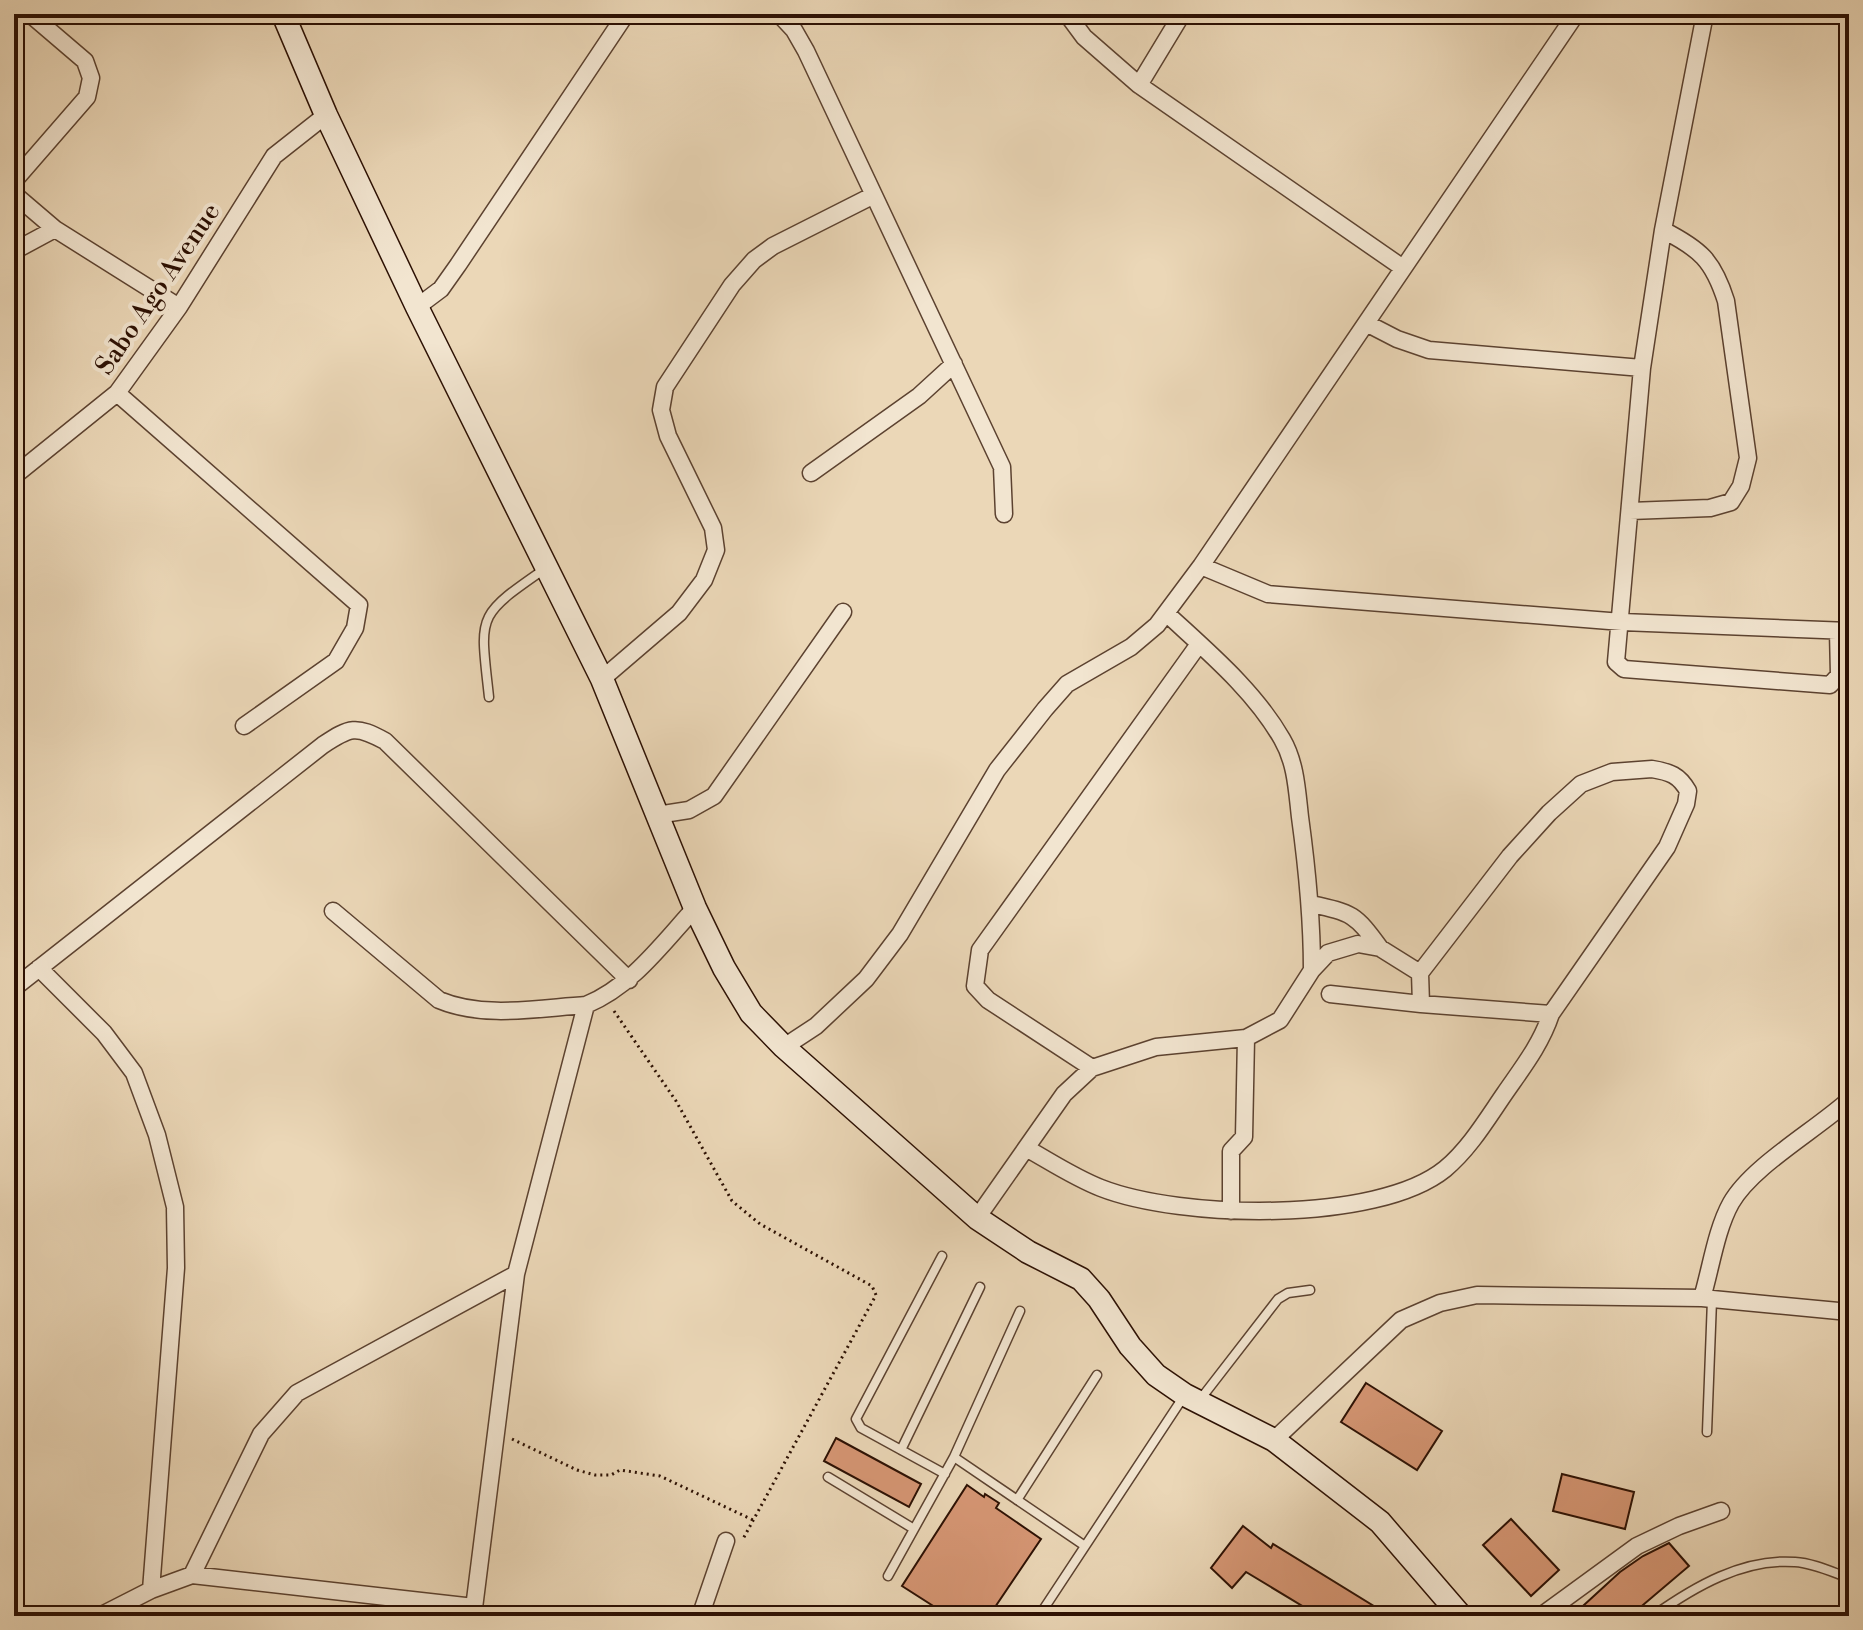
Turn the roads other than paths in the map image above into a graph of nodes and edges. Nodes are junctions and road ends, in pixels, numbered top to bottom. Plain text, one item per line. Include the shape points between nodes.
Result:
1 (30, 14) edge
2 (626, 14) edge
3 (779, 14) edge
4 (1067, 14) edge
5 (1182, 14) edge
6 (1576, 14) edge
7 (1705, 14) edge
8 (286, 16) edge
9 (1139, 85) junction
10 (326, 115) junction
11 (14, 181) edge
12 (14, 194) edge
13 (872, 196) junction
14 (55, 229) junction
15 (1663, 230) junction
16 (14, 251) edge
17 (1403, 268) junction
18 (179, 307) junction
19 (417, 307) junction
20 (1366, 323) junction
21 (954, 364) junction
22 (1642, 368) junction
23 (117, 393) junction
24 (811, 473) dead end
25 (14, 476) edge
26 (1630, 511) junction
27 (1004, 514) dead end
28 (1201, 566) junction
29 (546, 568) junction
30 (843, 612) dead end
31 (1166, 613) junction
32 (1622, 622) junction
33 (1844, 631) edge
34 (1199, 644) junction
35 (602, 679) junction
36 (489, 697) dead end
37 (244, 726) dead end
38 (657, 815) junction
39 (1311, 904) junction
40 (695, 908) junction
41 (333, 911) dead end
42 (1380, 948) junction
43 (39, 968) junction
44 (1312, 970) junction
45 (1420, 973) junction
46 (629, 980) junction
47 (14, 988) edge
48 (1330, 994) dead end
49 (1421, 1004) junction
50 (586, 1005) junction
51 (1551, 1014) junction
52 (1246, 1038) junction
53 (784, 1047) junction
54 (1092, 1068) junction
55 (1849, 1100) edge
56 (1026, 1148) junction
57 (1231, 1211) junction
58 (977, 1218) junction
59 (942, 1256) dead end
60 (516, 1274) junction
61 (980, 1287) dead end
62 (1310, 1290) dead end
63 (1707, 1299) junction
64 (1020, 1311) dead end
65 (1849, 1312) edge
66 (1097, 1375) dead end
67 (1192, 1399) junction
68 (1707, 1432) dead end
69 (1274, 1440) junction
70 (901, 1450) junction
71 (954, 1457) junction
72 (945, 1474) junction
73 (828, 1477) dead end
74 (1017, 1500) junction
75 (1721, 1511) dead end
76 (914, 1529) junction
77 (734, 1541) road end
78 (1085, 1546) junction
79 (192, 1575) junction
80 (888, 1576) dead end
81 (1849, 1578) edge
82 (151, 1590) junction
83 (474, 1612) edge
84 (100, 1616) edge
85 (703, 1616) edge
86 (1039, 1616) edge
87 (1461, 1616) edge
88 (1541, 1616) edge
89 (1653, 1616) edge

1 - 11 street via 85,61 91,78 87,97
2 - 19 street via 441,289
3 - 13 street via 806,51
4 - 9 street via 1084,37
5 - 9 street
6 - 17 street
7 - 15 street
8 - 10 street
9 - 17 street
10 - 18 street, Sabo Ago Avenue via 274,156
10 - 19 street
12 - 14 street
13 - 21 street
13 - 35 street via 754,260 665,387 661,410 668,436 713,528 716,550 704,580 679,613
14 - 16 street
14 - 18 street
15 - 22 street
15 - 26 street via 1694,246 1719,278 1748,458 1731,502 1710,508
17 - 20 street
18 - 23 street, Sabo Ago Avenue
19 - 29 street
20 - 22 street via 1429,350
20 - 28 street
21 - 24 street via 919,396
21 - 27 street via 1002,467
22 - 26 street
23 - 25 street, Sabo Ago Avenue
23 - 37 street via 359,605 355,628 336,661
26 - 32 street
28 - 31 street
28 - 32 street via 1268,594
29 - 35 street
29 - 36 lane via 500,599 486,620
30 - 38 street via 714,796 689,810
31 - 34 street
31 - 53 street via 1131,647 1067,684 997,770 900,934 866,979 816,1026
32 - 33 street
32 - 33 street via 1616,662 1624,669 1830,685 1839,675
34 - 39 street via 1228,671 1284,742 1294,768
34 - 54 street via 980,950 975,986 988,1000
35 - 38 street
38 - 40 street
39 - 42 street via 1349,912
39 - 44 street
40 - 46 street
40 - 53 street via 751,1013
41 - 50 street via 439,1000 459,1009
42 - 44 street via 1358,944 1328,953
42 - 45 street
43 - 46 street via 323,745 345,731 364,729 385,741
43 - 47 street
43 - 82 street via 104,1033 134,1073 175,1207 176,1268
44 - 52 street via 1280,1020
45 - 49 street
45 - 51 street via 1510,856 1581,784 1612,772 1671,772 1688,791 1667,847
46 - 50 street
48 - 49 street
49 - 51 street
50 - 60 street
51 - 57 street via 1543,1038 1519,1074 1469,1145 1443,1170 1372,1200
52 - 54 street via 1156,1047
52 - 57 street via 1244,1137 1231,1151
53 - 58 street
54 - 56 street via 1064,1094
55 - 63 street via 1732,1201
56 - 57 street via 1101,1189 1147,1201
56 - 58 street
58 - 67 street via 1081,1279 1156,1375
59 - 70 lane via 856,1419 861,1428
60 - 79 street via 297,1393 261,1434
60 - 83 street
61 - 70 lane
62 - 67 lane via 1278,1299
63 - 65 street
63 - 68 lane
63 - 69 street via 1477,1295 1440,1303 1401,1320
64 - 71 lane
66 - 74 lane
67 - 69 street
67 - 78 lane
69 - 87 street via 1380,1522
70 - 72 lane
71 - 72 lane
71 - 74 lane
72 - 76 lane
73 - 76 lane
74 - 78 lane
75 - 88 street via 1637,1546
76 - 80 lane
77 - 85 street
78 - 86 lane
79 - 82 street
79 - 83 street
81 - 89 lane via 1794,1562 1733,1571
82 - 84 street

